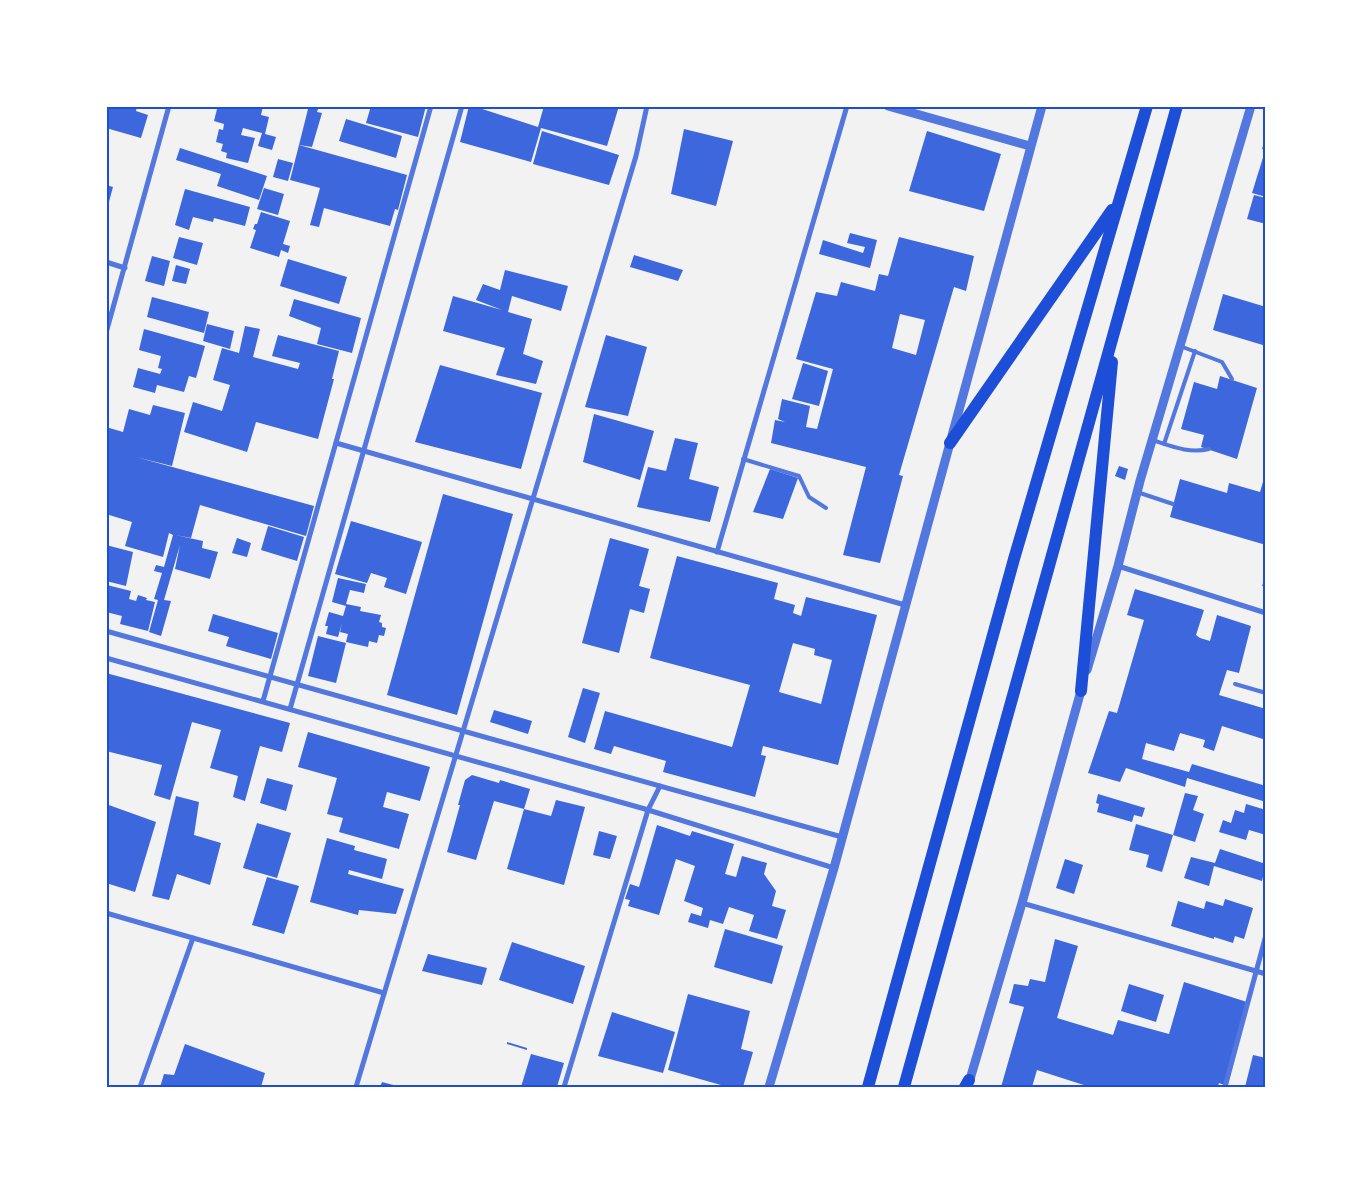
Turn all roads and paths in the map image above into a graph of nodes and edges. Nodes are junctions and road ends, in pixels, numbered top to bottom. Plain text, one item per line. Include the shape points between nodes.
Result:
1 (169, 106) edge
2 (431, 106) edge
3 (462, 106) edge
4 (647, 106) edge
5 (846, 106) edge
6 (888, 106) edge
7 (1042, 106) edge
8 (1147, 106) edge
9 (1178, 106) edge
10 (1251, 106) edge
11 (1030, 146) junction
12 (1118, 202) junction
13 (106, 262) edge
14 (125, 268) junction
15 (1115, 330) junction
16 (106, 333) edge
17 (1180, 346) junction
18 (1195, 351) junction
19 (1232, 379) dead end
20 (1152, 440) junction
21 (336, 443) junction
22 (950, 443) junction
23 (1164, 444) junction
24 (1209, 449) dead end
25 (364, 451) junction
26 (744, 459) junction
27 (1137, 492) junction
28 (534, 499) junction
29 (1173, 504) dead end
30 (826, 508) dead end
31 (717, 552) junction
32 (1118, 566) junction
33 (905, 605) junction
34 (1266, 613) edge
35 (106, 631) edge
36 (106, 658) edge
37 (270, 677) junction
38 (297, 684) junction
39 (1235, 684) dead end
40 (1081, 691) junction
41 (1266, 693) edge
42 (263, 702) junction
43 (290, 709) junction
44 (463, 732) junction
45 (456, 757) junction
46 (660, 786) junction
47 (648, 810) junction
48 (842, 837) junction
49 (834, 868) junction
50 (1022, 903) junction
51 (106, 913) edge
52 (1266, 936) edge
53 (193, 938) junction
54 (1256, 971) junction
55 (1266, 974) edge
56 (384, 993) junction
57 (967, 1084) edge
58 (140, 1087) edge
59 (356, 1087) edge
60 (564, 1087) edge
61 (770, 1087) edge
62 (868, 1087) edge
63 (904, 1087) edge
64 (1225, 1087) edge

1 - 14 street
2 - 21 street
3 - 25 street
4 - 28 street via 636,156
5 - 26 street
6 - 11 street
7 - 11 street
8 - 12 highway
9 - 15 highway
10 - 17 street
11 - 22 street
12 - 22 highway
12 - 62 highway via 1014,559
13 - 14 street
14 - 16 street
15 - 40 highway
15 - 63 highway
17 - 18 lane
17 - 20 street
18 - 19 lane via 1222,362
18 - 23 lane
20 - 23 lane
20 - 27 street
21 - 25 street
21 - 37 street
22 - 33 street
23 - 24 lane via 1189,451
25 - 28 street
25 - 38 street
26 - 30 lane via 799,476 809,497
26 - 31 street
27 - 29 lane
27 - 32 street
28 - 31 street
28 - 44 street
31 - 33 street
32 - 34 street
32 - 40 street
33 - 48 street
35 - 37 street
36 - 42 street
37 - 38 street
37 - 42 street
38 - 43 street
38 - 44 street
39 - 41 lane
40 - 50 street
42 - 43 street
43 - 45 street
44 - 45 street
44 - 46 street
45 - 47 street
45 - 56 street
46 - 47 street
46 - 48 street
47 - 49 street
47 - 60 street
48 - 49 street
49 - 61 street
50 - 54 street
50 - 57 street
51 - 53 street
52 - 54 street
53 - 56 street
53 - 58 street
54 - 55 street
54 - 64 street
56 - 59 street

